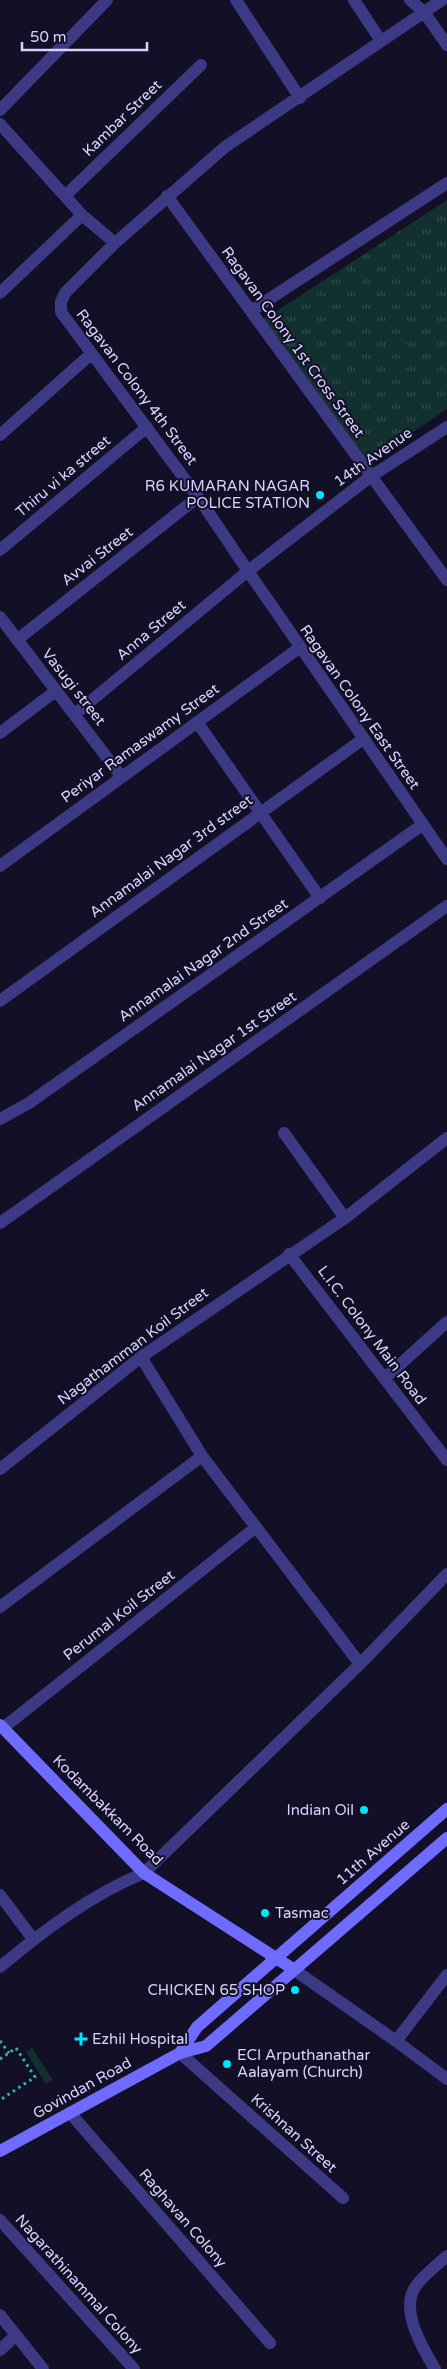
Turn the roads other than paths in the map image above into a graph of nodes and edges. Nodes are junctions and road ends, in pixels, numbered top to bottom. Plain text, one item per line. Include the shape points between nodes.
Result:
1 (107, 0) edge
2 (236, 0) edge
3 (354, 0) edge
4 (410, 0) edge
5 (442, 0) edge
6 (424, 12) junction
7 (381, 41) junction
8 (447, 45) edge
9 (201, 64) dead end
10 (300, 98) junction
11 (0, 110) edge
12 (0, 124) edge
13 (447, 183) edge
14 (66, 195) junction
15 (167, 196) junction
16 (82, 215) junction
17 (115, 243) junction
18 (0, 293) edge
19 (251, 311) junction
20 (91, 354) junction
21 (147, 427) junction
22 (447, 427) edge
23 (0, 436) edge
24 (370, 477) junction
25 (198, 497) junction
26 (0, 550) edge
27 (248, 572) junction
28 (447, 580) edge
29 (0, 617) edge
30 (17, 640) junction
31 (299, 648) junction
32 (57, 690) junction
33 (75, 714) junction
34 (197, 722) junction
35 (0, 733) edge
36 (363, 739) junction
37 (121, 776) junction
38 (259, 813) junction
39 (422, 825) junction
40 (447, 859) edge
41 (0, 866) edge
42 (320, 898) junction
43 (447, 906) edge
44 (0, 1001) edge
45 (0, 1119) edge
46 (284, 1133) dead end
47 (447, 1138) edge
48 (345, 1218) junction
49 (0, 1223) edge
50 (289, 1254) junction
51 (447, 1322) edge
52 (141, 1357) junction
53 (385, 1378) junction
54 (202, 1456) junction
55 (447, 1460) edge
56 (0, 1469) edge
57 (255, 1528) junction
58 (447, 1574) edge
59 (0, 1607) edge
60 (360, 1664) junction
61 (1, 1726) edge
62 (447, 1809) edge
63 (447, 1838) edge
64 (144, 1873) junction
65 (0, 1895) edge
66 (33, 1939) junction
67 (276, 1958) junction
68 (0, 1967) edge
69 (293, 1969) junction
70 (447, 1975) edge
71 (396, 2041) junction
72 (180, 2053) junction
73 (447, 2079) edge
74 (71, 2114) junction
75 (0, 2151) edge
76 (342, 2198) dead end
77 (0, 2220) edge
78 (447, 2256) edge
79 (0, 2315) edge
80 (16, 2335) junction
81 (270, 2343) dead end
82 (0, 2350) edge
83 (43, 2369) edge
84 (134, 2369) edge
85 (435, 2369) edge

1 - 11 street
2 - 10 street
3 - 7 street
4 - 6 street
5 - 6 street, Ragavan Colony 4th Street
6 - 7 street, Ragavan Colony 4th Street
6 - 8 street
7 - 10 street, Ragavan Colony 4th Street
9 - 14 street, Kambar Street
10 - 15 street, Ragavan Colony 4th Street via 225,147
12 - 14 street
13 - 19 street
14 - 16 street
15 - 17 street, Ragavan Colony 4th Street
15 - 19 street, Ragavan Colony 1st Cross Street
16 - 17 street
16 - 18 street
17 - 20 street, Ragavan Colony 4th Street via 60,302 61,312
19 - 24 street, Ragavan Colony 1st Cross Street
20 - 21 street, Ragavan Colony 4th Street
20 - 23 street
21 - 25 street, Ragavan Colony 4th Street
21 - 26 street, Thiru vi ka street
22 - 24 street, 14th Avenue
24 - 27 street, 14th Avenue
24 - 28 street, Ragavan Colony 1st Cross Street
25 - 27 street, Ragavan Colony 4th Street
25 - 30 street, Avvai Street
27 - 31 street, Ragavan Colony East Street
27 - 33 street, Anna Street
29 - 30 street, Vasugi street
30 - 32 street, Vasugi street
31 - 34 street, Periyar Ramaswamy Street
31 - 36 street, Ragavan Colony East Street
32 - 33 street, Vasugi street
32 - 35 street
33 - 37 street, Vasugi street
34 - 37 street, Periyar Ramaswamy Street
34 - 38 street
36 - 38 street, Annamalai Nagar 3rd street
36 - 39 street, Ragavan Colony East Street
37 - 41 street, Periyar Ramaswamy Street
38 - 42 street
38 - 44 street, Annamalai Nagar 3rd street
39 - 40 street, Ragavan Colony East Street
39 - 42 street, Annamalai Nagar 2nd Street
42 - 45 street, Annamalai Nagar 2nd Street via 37,1097
43 - 49 street, Annamalai Nagar 1st Street
46 - 48 street
47 - 48 street, Nagathamman Koil Street
48 - 50 street, Nagathamman Koil Street
50 - 52 street, Nagathamman Koil Street
50 - 53 street, L.I.C. Colony Main Road
51 - 53 street
52 - 54 street
52 - 56 street, Nagathamman Koil Street
53 - 55 street, L.I.C. Colony Main Road
54 - 57 street
54 - 59 street
57 - 60 street
57 - 61 street, Perumal Koil Street
58 - 60 street
60 - 64 street
61 - 64 main road, Kodambakkam Road
62 - 67 main road, 11th Avenue
63 - 69 main road
64 - 66 street via 121,1883
64 - 67 main road, Kodambakkam Road
65 - 66 street
66 - 68 street
67 - 69 main road, Kodambakkam Road
67 - 72 main road, 11th Avenue via 197,2027
69 - 71 street
69 - 72 main road via 206,2046
70 - 71 street
71 - 73 street
72 - 74 main road, Govindan Road
72 - 76 street, Krishnan Street
74 - 75 main road, Govindan Road
74 - 81 street, Raghavan Colony
77 - 84 street, Nagarathinammal Colony
78 - 85 street via 414,2289 410,2307 419,2342
79 - 80 street
80 - 82 street
80 - 83 street

